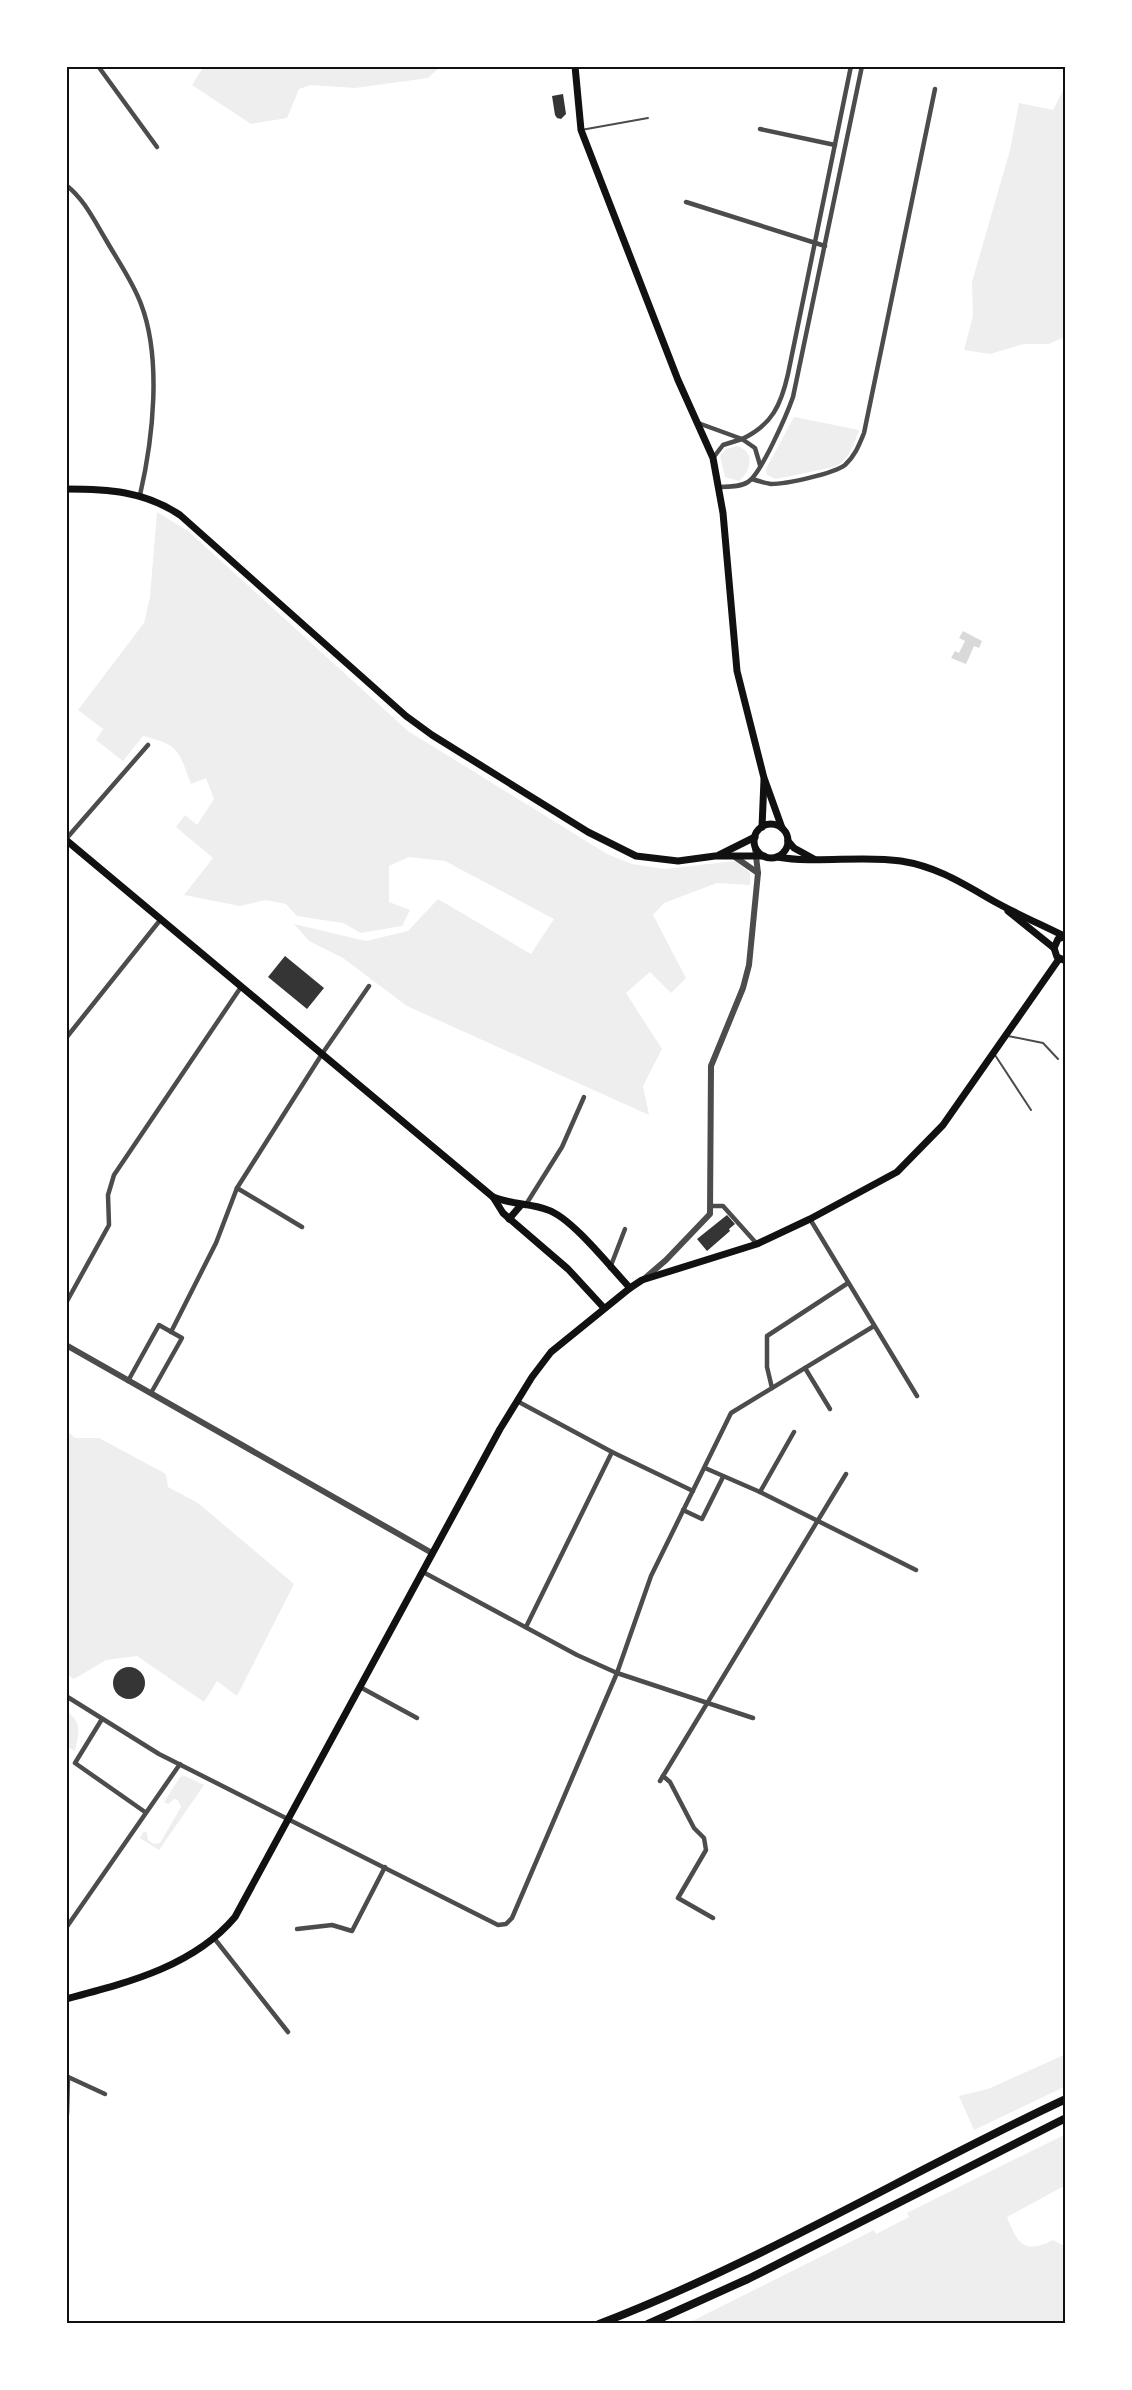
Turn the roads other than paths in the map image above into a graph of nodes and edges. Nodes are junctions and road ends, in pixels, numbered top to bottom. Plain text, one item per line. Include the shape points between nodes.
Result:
1 (98, 66) edge
2 (575, 66) edge
3 (843, 66) edge
4 (862, 66) edge
5 (851, 67) edge
6 (935, 89) dead end
7 (648, 118) dead end
8 (760, 129) dead end
9 (582, 130) junction
10 (835, 145) junction
11 (157, 147) dead end
12 (66, 185) edge
13 (686, 202) dead end
14 (815, 242) junction
15 (825, 246) junction
16 (698, 423) junction
17 (742, 439) junction
18 (712, 458) junction
19 (760, 465) junction
20 (752, 479) junction
21 (720, 487) junction
22 (66, 489) edge
23 (140, 495) junction
24 (148, 745) dead end
25 (764, 778) junction
26 (762, 827) junction
27 (782, 828) junction
28 (755, 837) junction
29 (66, 839) edge
30 (788, 841) junction
31 (759, 853) junction
32 (715, 856) junction
33 (734, 856) junction
34 (777, 857) junction
35 (816, 860) junction
36 (758, 873) junction
37 (999, 904) junction
38 (161, 919) junction
39 (1065, 936) edge
40 (1054, 948) junction
41 (1063, 960) edge
42 (369, 986) dead end
43 (242, 987) junction
44 (1008, 1036) junction
45 (66, 1038) edge
46 (322, 1054) junction
47 (995, 1055) junction
48 (1058, 1059) dead end
49 (584, 1097) dead end
50 (1031, 1110) dead end
51 (237, 1188) junction
52 (494, 1197) junction
53 (523, 1205) junction
54 (712, 1206) junction
55 (509, 1219) junction
56 (810, 1219) junction
57 (302, 1227) dead end
58 (625, 1229) dead end
59 (757, 1244) junction
60 (610, 1268) junction
61 (642, 1280) junction
62 (848, 1283) junction
63 (632, 1287) junction
64 (66, 1303) edge
65 (604, 1308) junction
66 (874, 1326) junction
67 (171, 1332) junction
68 (66, 1345) edge
69 (805, 1368) junction
70 (128, 1381) junction
71 (772, 1388) junction
72 (152, 1393) junction
73 (917, 1396) dead end
74 (517, 1401) junction
75 (830, 1409) dead end
76 (794, 1432) dead end
77 (612, 1452) junction
78 (705, 1468) junction
79 (846, 1474) dead end
80 (723, 1477) junction
81 (693, 1491) junction
82 (760, 1492) junction
83 (683, 1510) junction
84 (816, 1521) junction
85 (432, 1553) junction
86 (916, 1570) dead end
87 (423, 1572) junction
88 (526, 1627) junction
89 (617, 1673) junction
90 (360, 1687) junction
91 (66, 1696) edge
92 (707, 1703) junction
93 (417, 1718) dead end
94 (753, 1718) dead end
95 (102, 1719) junction
96 (180, 1764) junction
97 (663, 1776) junction
98 (660, 1781) dead end
99 (145, 1812) junction
100 (289, 1818) junction
101 (385, 1867) junction
102 (713, 1918) dead end
103 (66, 1928) edge
104 (297, 1929) dead end
105 (214, 1938) junction
106 (66, 1999) edge
107 (288, 2032) dead end
108 (67, 2077) edge
109 (105, 2094) dead end
110 (1066, 2099) edge
111 (67, 2114) edge
112 (1066, 2118) edge
113 (599, 2324) edge
114 (648, 2324) edge

1 - 11 street
2 - 9 main road
3 - 5 street
4 - 15 street
5 - 10 street
6 - 20 street via 864,433 856,452 832,471 780,483
7 - 9 lane
8 - 10 street
9 - 16 main road
10 - 14 street
12 - 23 street via 87,208 142,305 154,366
13 - 14 street
14 - 15 street
14 - 17 street via 780,402 763,428
15 - 19 street via 796,386
16 - 17 street
16 - 18 main road
17 - 18 street via 723,445
17 - 19 street via 755,448
18 - 21 main road
19 - 20 street
20 - 21 street via 742,485
21 - 25 main road via 737,671
22 - 23 main road
23 - 32 main road via 165,505 197,528 432,735 619,849 658,861
24 - 29 street
25 - 26 main road
25 - 27 main road
26 - 27 main road
26 - 28 main road
27 - 30 main road
28 - 31 main road
28 - 32 main road
29 - 38 main road
30 - 34 main road via 785,851
30 - 35 main road
31 - 33 main road
31 - 34 main road
31 - 36 street
32 - 33 main road
33 - 36 street
34 - 35 main road
35 - 37 main road via 899,861 930,867
36 - 54 street via 749,965 711,1066
37 - 39 main road
37 - 40 main road
38 - 43 main road
38 - 45 street
39 - 40 main road
40 - 41 main road
41 - 44 main road
42 - 46 street
43 - 46 main road
43 - 64 street via 114,1175 108,1195 109,1225
44 - 47 main road
44 - 48 lane via 1043,1043
46 - 51 street
46 - 52 main road
47 - 50 lane
47 - 56 main road via 944,1125 916,1155 878,1184
49 - 53 street via 562,1147
51 - 57 street
51 - 67 street via 212,1252
52 - 53 main road
52 - 55 main road
53 - 55 main road
53 - 60 main road via 563,1218
54 - 59 street via 723,1206
54 - 61 street via 710,1214
55 - 65 main road via 568,1269
56 - 59 main road
56 - 62 street
58 - 60 street
59 - 61 main road
60 - 63 main road
61 - 63 main road
62 - 66 street
62 - 71 street via 767,1336
63 - 65 main road
65 - 74 main road via 551,1352
66 - 69 street
66 - 73 street
67 - 70 street via 159,1325
67 - 72 street via 182,1338
68 - 70 street
69 - 71 street
69 - 75 street
70 - 72 street
71 - 78 street via 731,1413
72 - 85 street
74 - 77 street
74 - 85 main road
76 - 82 street
77 - 81 street
77 - 88 street
78 - 80 street
78 - 81 street
79 - 84 street
80 - 82 street
80 - 83 street via 702,1519
81 - 83 street
82 - 84 street
83 - 89 street via 651,1576
84 - 86 street
84 - 92 street
85 - 87 main road
87 - 88 street
87 - 90 main road
88 - 89 street
89 - 92 street
89 - 101 street via 512,1918 506,1924 498,1925
90 - 93 street
90 - 100 main road
91 - 95 street
92 - 94 street
92 - 97 street
95 - 96 street
95 - 99 street via 75,1763
96 - 99 street
96 - 100 street
97 - 98 street
97 - 102 street via 704,1838 706,1850 678,1898
99 - 103 street
100 - 101 street
100 - 105 main road via 235,1917
101 - 104 street via 351,1930 332,1925
105 - 106 main road via 150,1974
105 - 107 street
108 - 109 street
108 - 111 street
110 - 113 highway via 740,2264
112 - 114 highway via 748,2279

